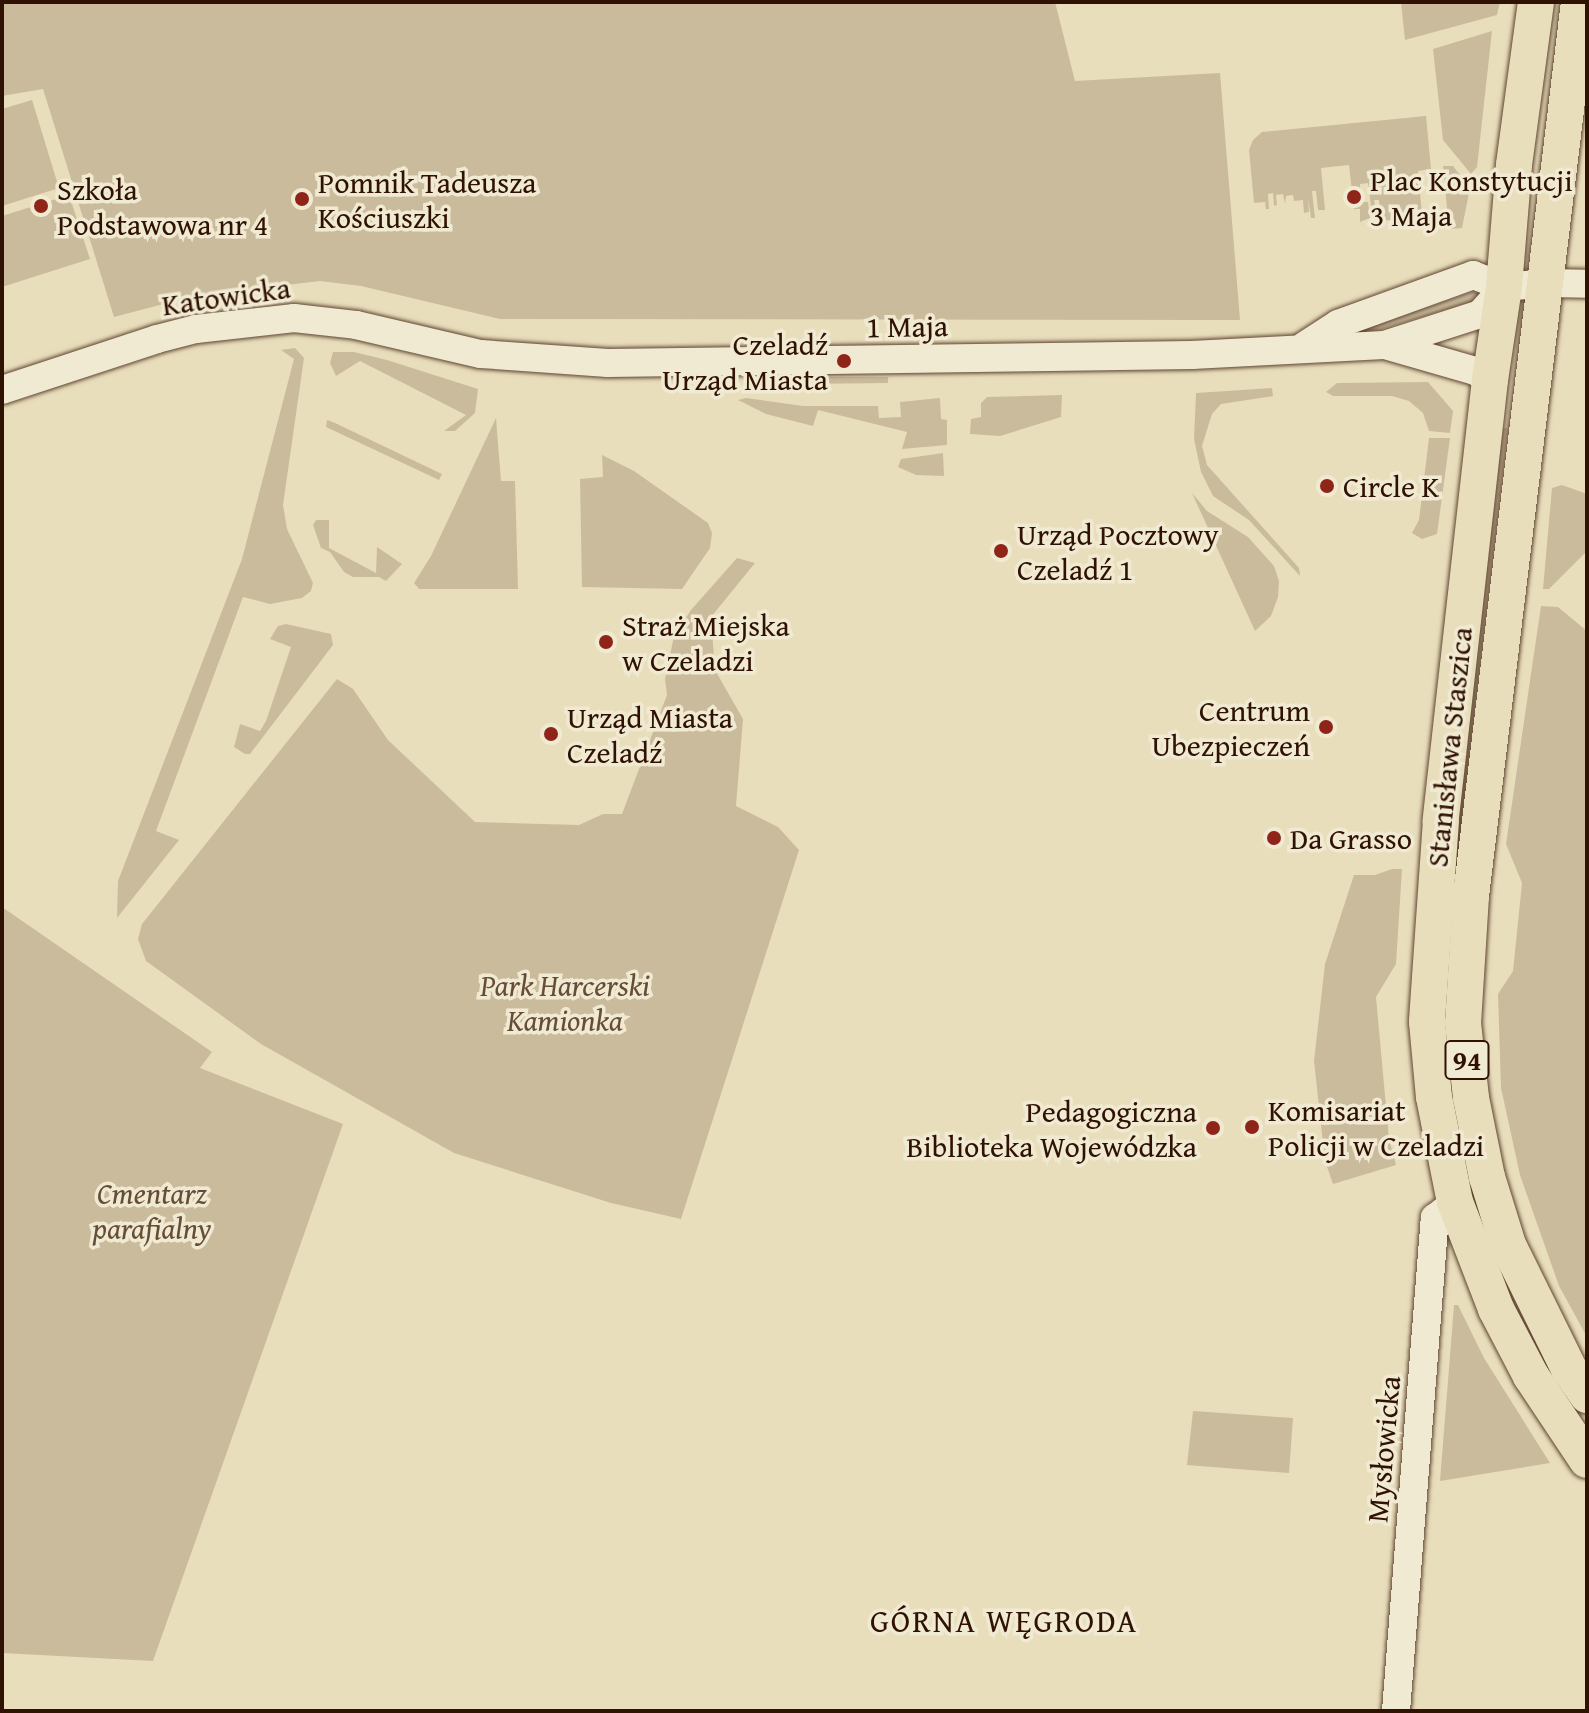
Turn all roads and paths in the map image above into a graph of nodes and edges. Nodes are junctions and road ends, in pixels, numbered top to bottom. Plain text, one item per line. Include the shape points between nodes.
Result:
1 (1536, 2) edge
2 (1579, 2) edge
3 (1548, 283) junction
4 (1587, 284) edge
5 (1504, 287) junction
6 (1384, 345) junction
7 (1304, 346) junction
8 (512, 357) joint
9 (1490, 380) junction
10 (2, 390) edge
11 (1455, 1202) junction
12 (1587, 1395) edge
13 (1587, 1460) edge
14 (1396, 1711) edge

1 - 5 main road, Stanisława Staszica / 94
2 - 3 main road, Stanisława Staszica / 94
3 - 4 street, 1 Maja
3 - 5 street, 1 Maja
3 - 12 main road, Stanisława Staszica / 94 via 1471,896 1463,1023 1473,1111 1508,1245
5 - 6 street, 1 Maja via 1480,314
5 - 7 street, 1 Maja via 1473,275 1338,324
5 - 9 main road, Stanisława Staszica / 94
6 - 7 street, 1 Maja
6 - 9 street
7 - 8 street, 1 Maja via 1192,355 873,360 608,363
8 - 10 street, Katowicka via 356,325 294,318 196,329
9 - 11 main road, Stanisława Staszica / 94 via 1439,835 1427,1022 1434,1097
11 - 13 main road, Stanisława Staszica / 94 via 1496,1309 1531,1376
11 - 14 street, Mysłowicka via 1435,1218

